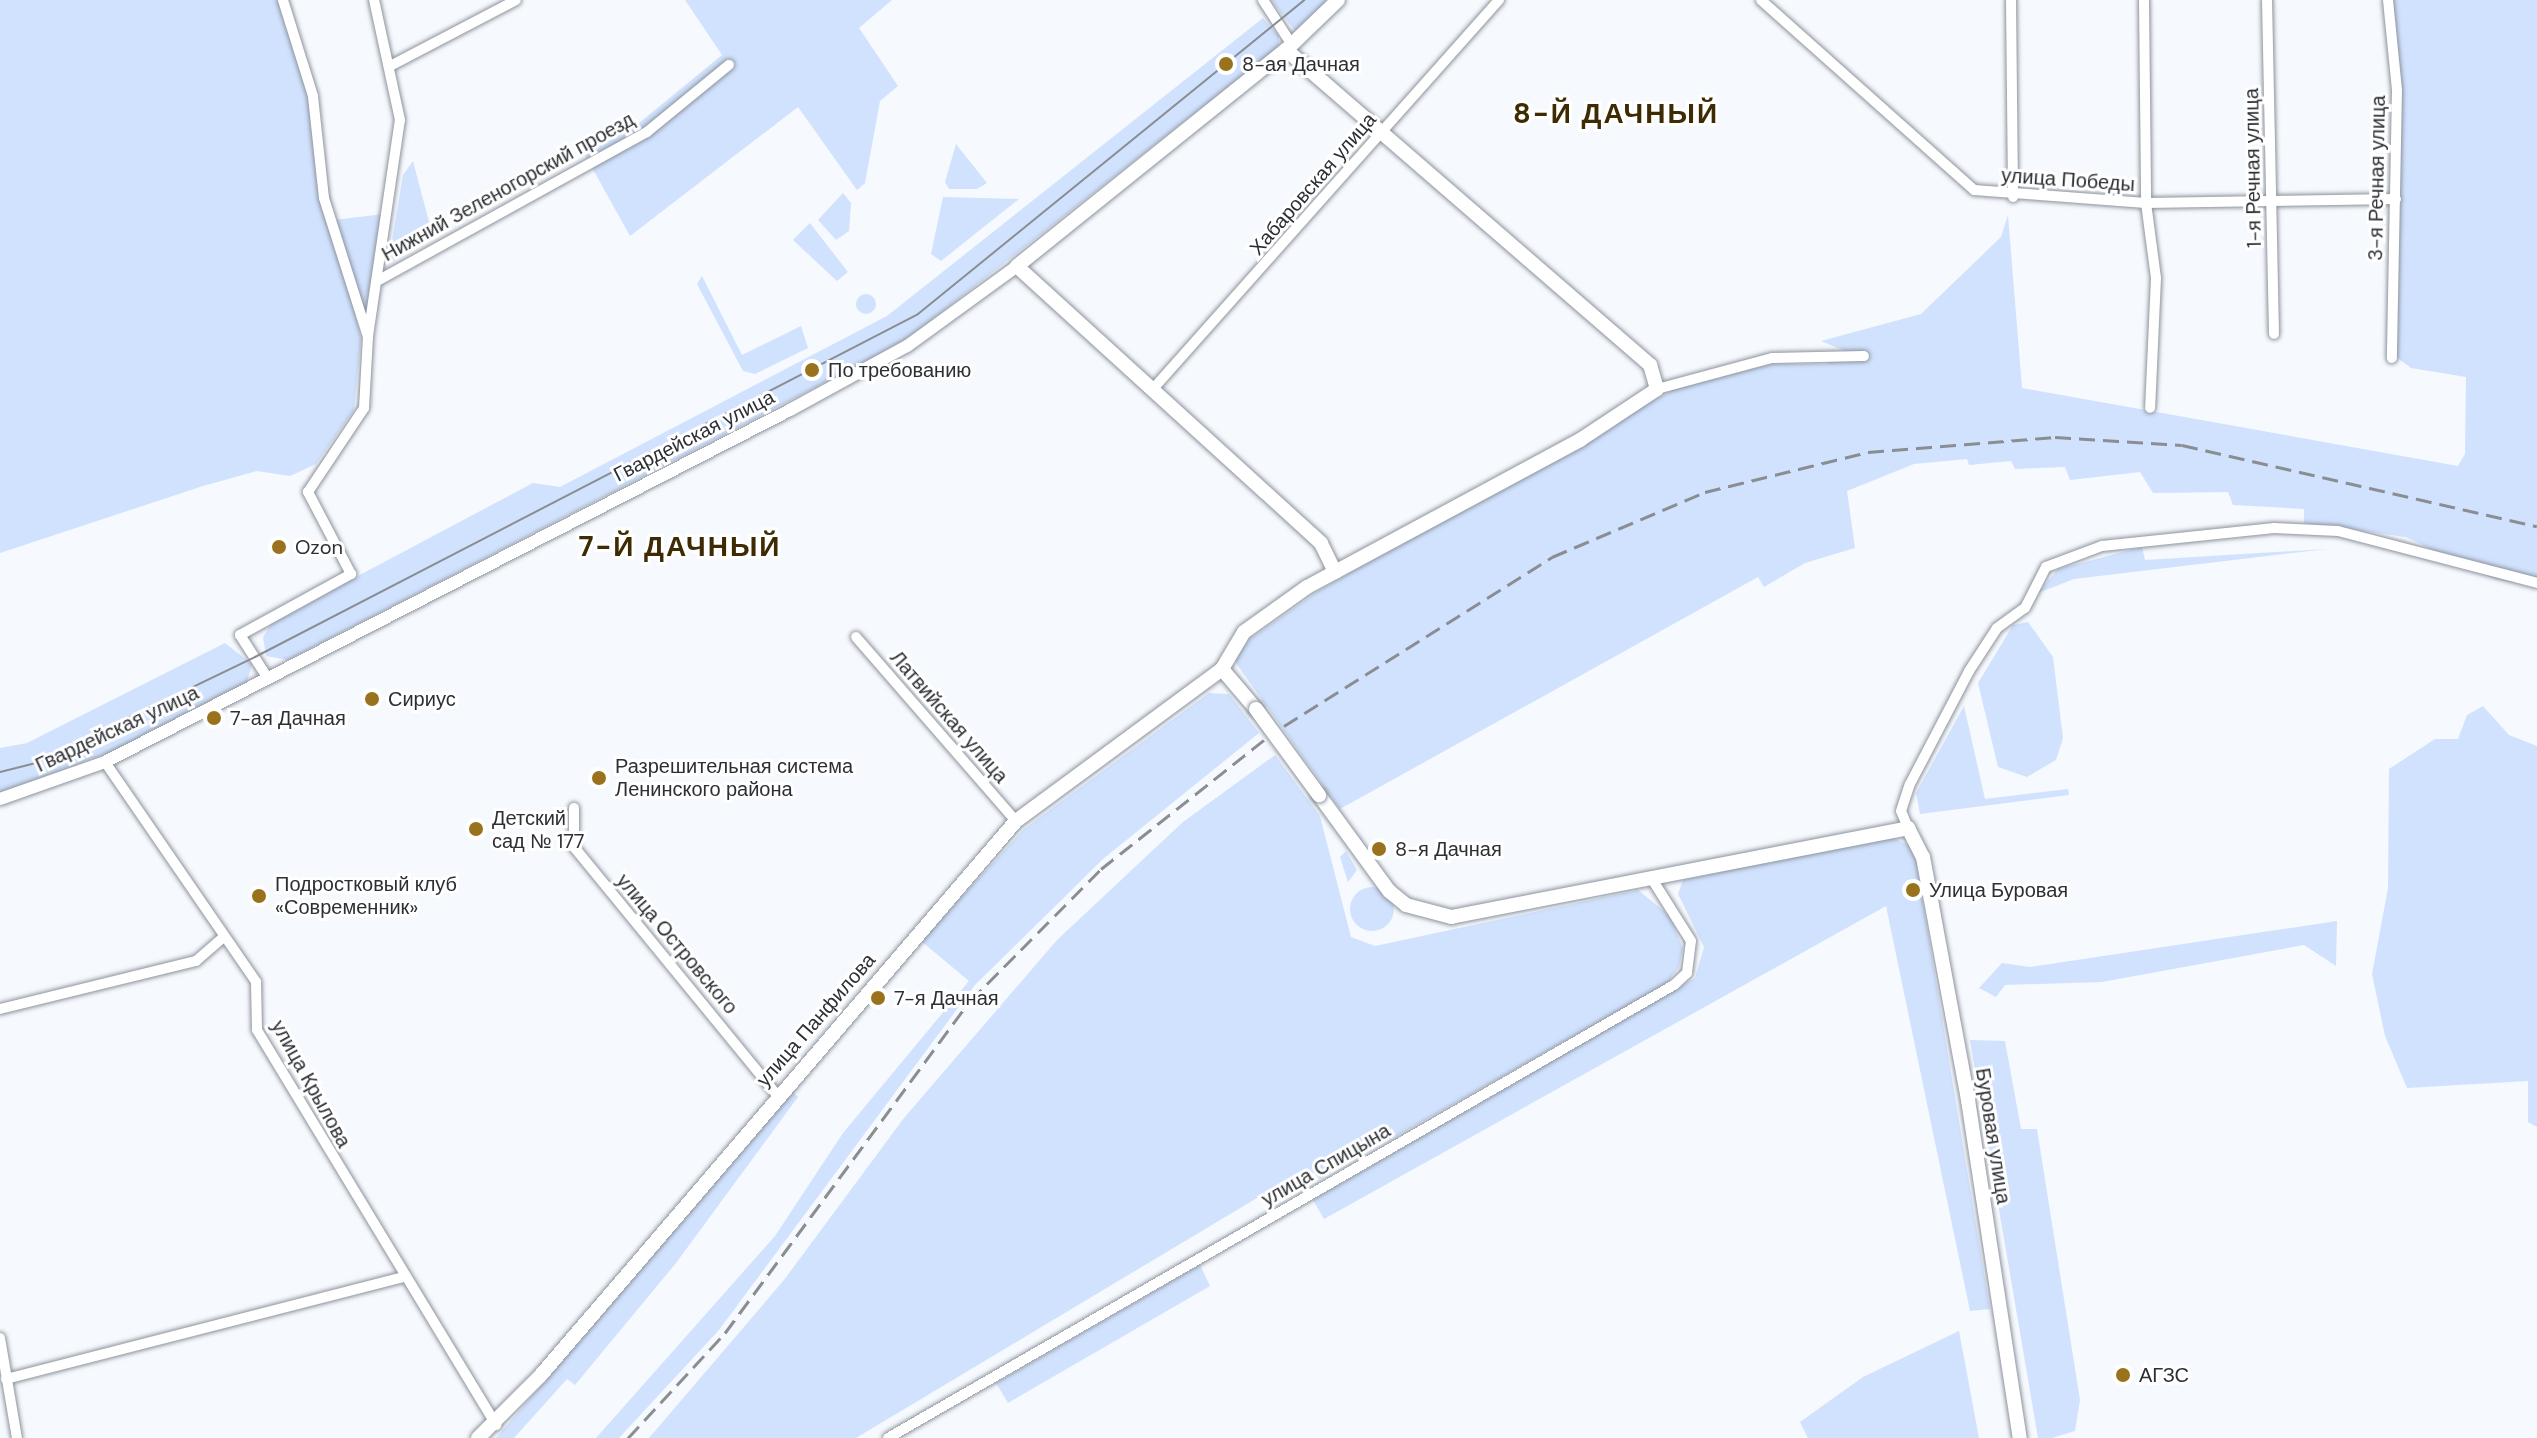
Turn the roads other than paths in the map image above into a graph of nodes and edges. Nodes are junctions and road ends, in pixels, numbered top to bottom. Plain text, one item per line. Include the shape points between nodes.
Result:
1 (283, 0) edge
2 (374, 0) edge
3 (516, 0) edge
4 (1263, 0) edge
5 (1338, 0) edge
6 (1499, 0) edge
7 (1761, 0) edge
8 (2011, 0) edge
9 (2144, 0) edge
10 (2267, 0) edge
11 (2388, 0) edge
12 (1289, 48) junction
13 (729, 65) dead end
14 (390, 66) junction
15 (1380, 133) junction
16 (2013, 197) junction
17 (2396, 199) junction
18 (2270, 201) junction
19 (2146, 203) junction
20 (1017, 266) junction
21 (379, 280) junction
22 (2274, 334) dead end
23 (368, 337) junction
24 (1864, 356) dead end
25 (2392, 358) dead end
26 (1657, 389) junction
27 (1152, 390) junction
28 (2150, 408) dead end
29 (1335, 572) junction
30 (2537, 583) edge
31 (856, 637) dead end
32 (1222, 669) junction
33 (267, 677) junction
34 (105, 762) junction
35 (0, 799) edge
36 (574, 808) dead end
37 (1016, 821) junction
38 (1908, 828) junction
39 (1652, 879) junction
40 (224, 937) junction
41 (0, 1009) edge
42 (777, 1095) junction
43 (402, 1277) junction
44 (0, 1338) edge
45 (6, 1379) junction
46 (496, 1425) junction
47 (17, 1438) edge
48 (478, 1438) edge
49 (888, 1438) edge
50 (2020, 1438) edge

1 - 23 street via 313,96 324,198
2 - 14 street
3 - 14 street
4 - 12 street
5 - 12 main road, Гвардейская улица
6 - 15 street, Хабаровская улица
7 - 16 street, улица Победы via 1974,190
8 - 16 street
9 - 19 street
10 - 18 street, 1-я Речная улица
11 - 17 street, 3-я Речная улица
12 - 15 main road
12 - 20 main road, Гвардейская улица
13 - 21 street, Нижний Зеленогорский проезд via 647,132
14 - 21 street via 400,120
15 - 26 main road via 1650,365
15 - 27 street, Хабаровская улица
16 - 19 street, улица Победы
17 - 18 street, улица Победы
17 - 25 street, 3-я Речная улица
18 - 19 street, улица Победы
18 - 22 street, 1-я Речная улица
19 - 28 street via 2156,278
20 - 27 main road
20 - 33 street, Гвардейская улица via 952,318 857,374
21 - 23 street
23 - 33 street via 364,408 308,492 351,574 240,635
24 - 26 street via 1772,358
26 - 29 main road via 1580,440
27 - 29 main road via 1321,543
29 - 32 main road via 1244,632
30 - 38 street via 2338,531 2287,529 2102,546 2046,567 2025,608 1997,628 1969,671 1910,784 1901,811
31 - 37 street, Латвийская улица
32 - 37 main road, улица Панфилова
32 - 39 main road, bridge via 1389,891 1428,914 1474,917
33 - 34 street, Гвардейская улица
34 - 35 street, Гвардейская улица
34 - 40 street, улица Крылова
36 - 42 street, улица Островского via 574,847
37 - 42 main road, улица Панфилова
38 - 39 main road
38 - 50 main road, Буровая улица via 1918,843 1968,1100
39 - 49 street, улица Спицына via 1691,941 1687,973 1674,985
40 - 41 street via 196,961
40 - 43 street, улица Крылова via 256,982 257,1030
42 - 46 main road, улица Панфилова
43 - 45 street
43 - 46 street, улица Крылова
44 - 45 street
45 - 47 street
46 - 48 main road, улица Панфилова

